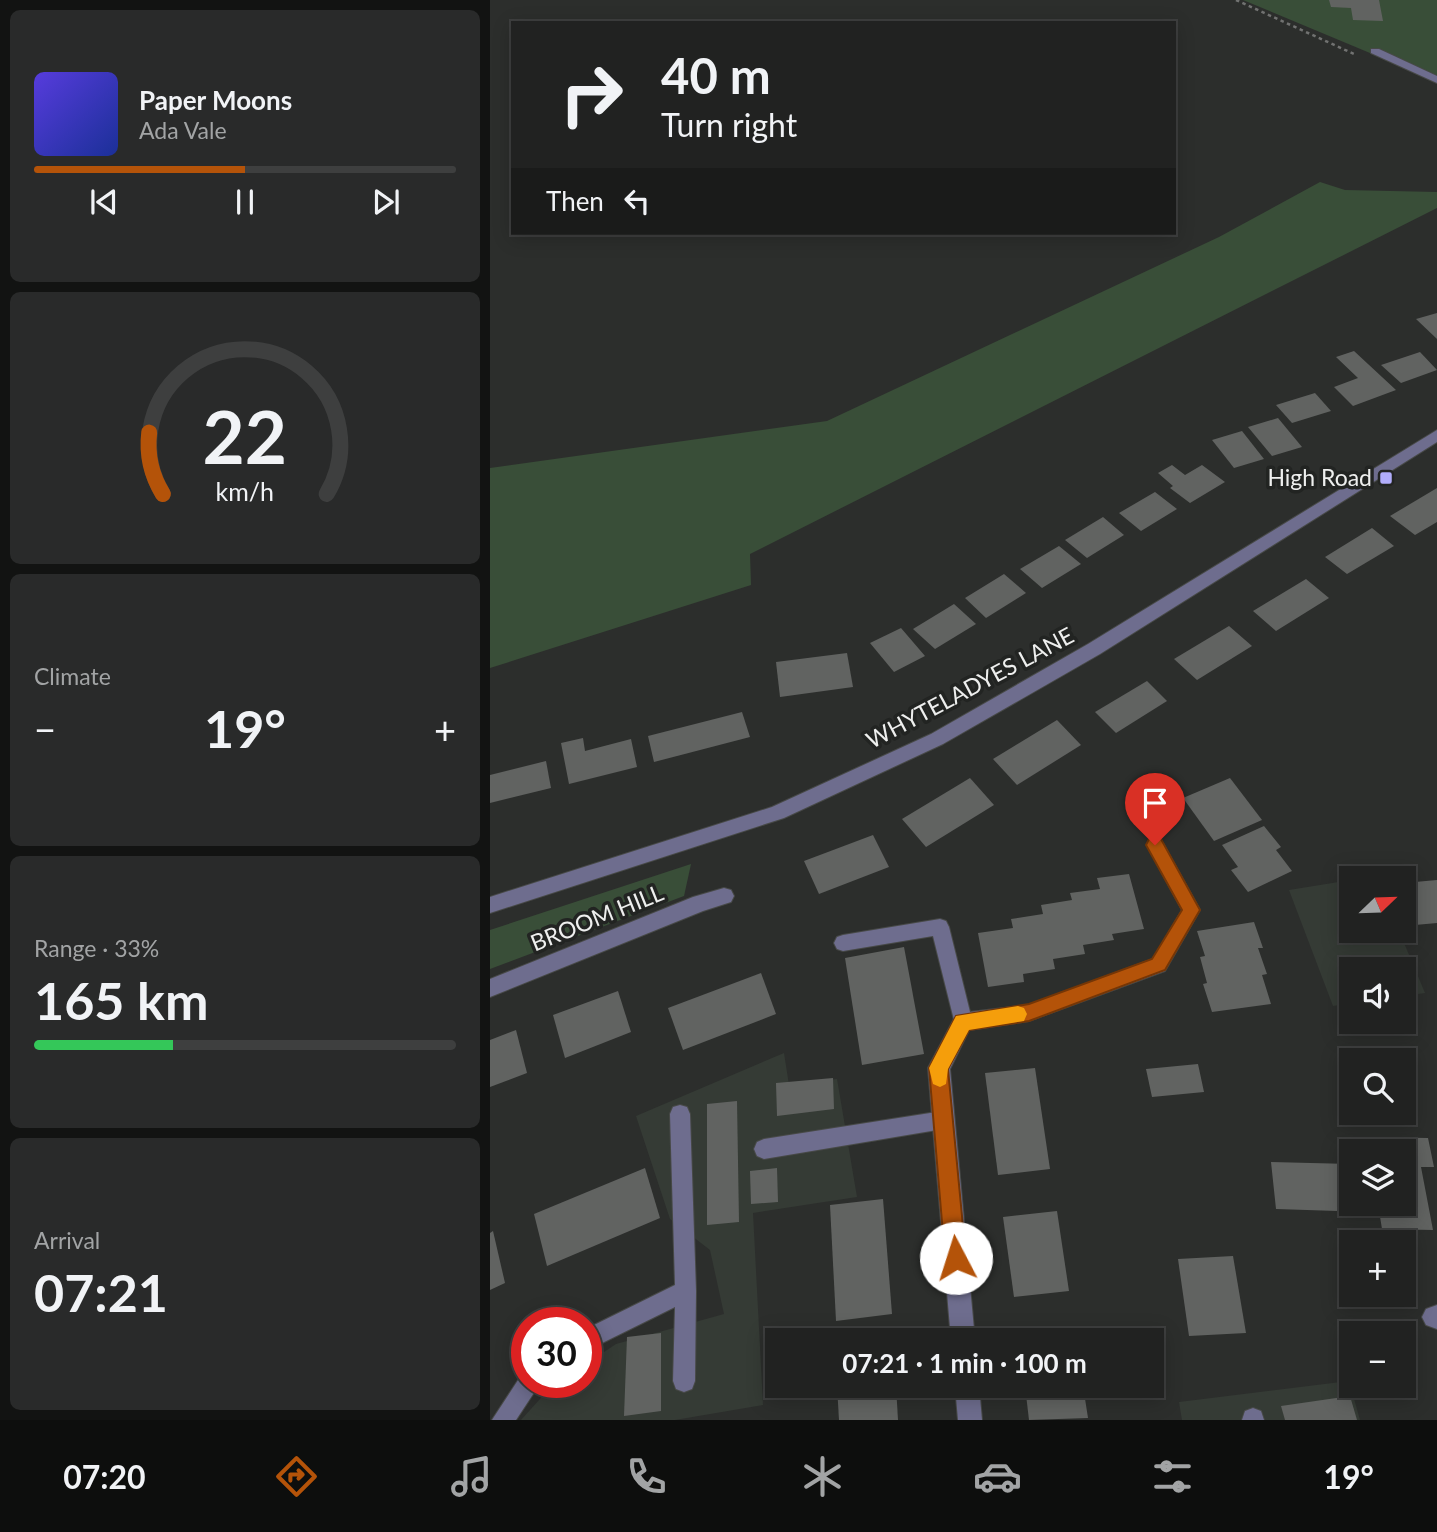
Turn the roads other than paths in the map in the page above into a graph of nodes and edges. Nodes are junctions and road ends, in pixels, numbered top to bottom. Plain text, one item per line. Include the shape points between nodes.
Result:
1 (1375, 51) dead end
2 (1437, 80) edge
3 (1437, 435) edge
4 (1155, 845) dead end
5 (724, 896) dead end
6 (490, 905) edge
7 (843, 943) dead end
8 (490, 988) edge
9 (963, 1022) junction
10 (680, 1114) dead end
11 (943, 1120) junction
12 (764, 1149) dead end
13 (686, 1290) junction
14 (962, 1328) edge
15 (602, 1332) edge
16 (684, 1381) dead end
17 (519, 1398) edge
18 (968, 1398) edge
19 (503, 1420) edge
20 (970, 1420) edge

1 - 2 lane
3 - 6 street, WHYTELADYES LANE via 1094,649 937,738 778,813
4 - 9 lane via 1191,910 1159,964 1029,1013
5 - 8 street, BROOM HILL
7 - 9 lane via 940,927
9 - 11 street via 939,1068
10 - 13 lane
11 - 12 lane
11 - 14 street
13 - 15 lane
13 - 16 lane
17 - 19 lane
18 - 20 street

